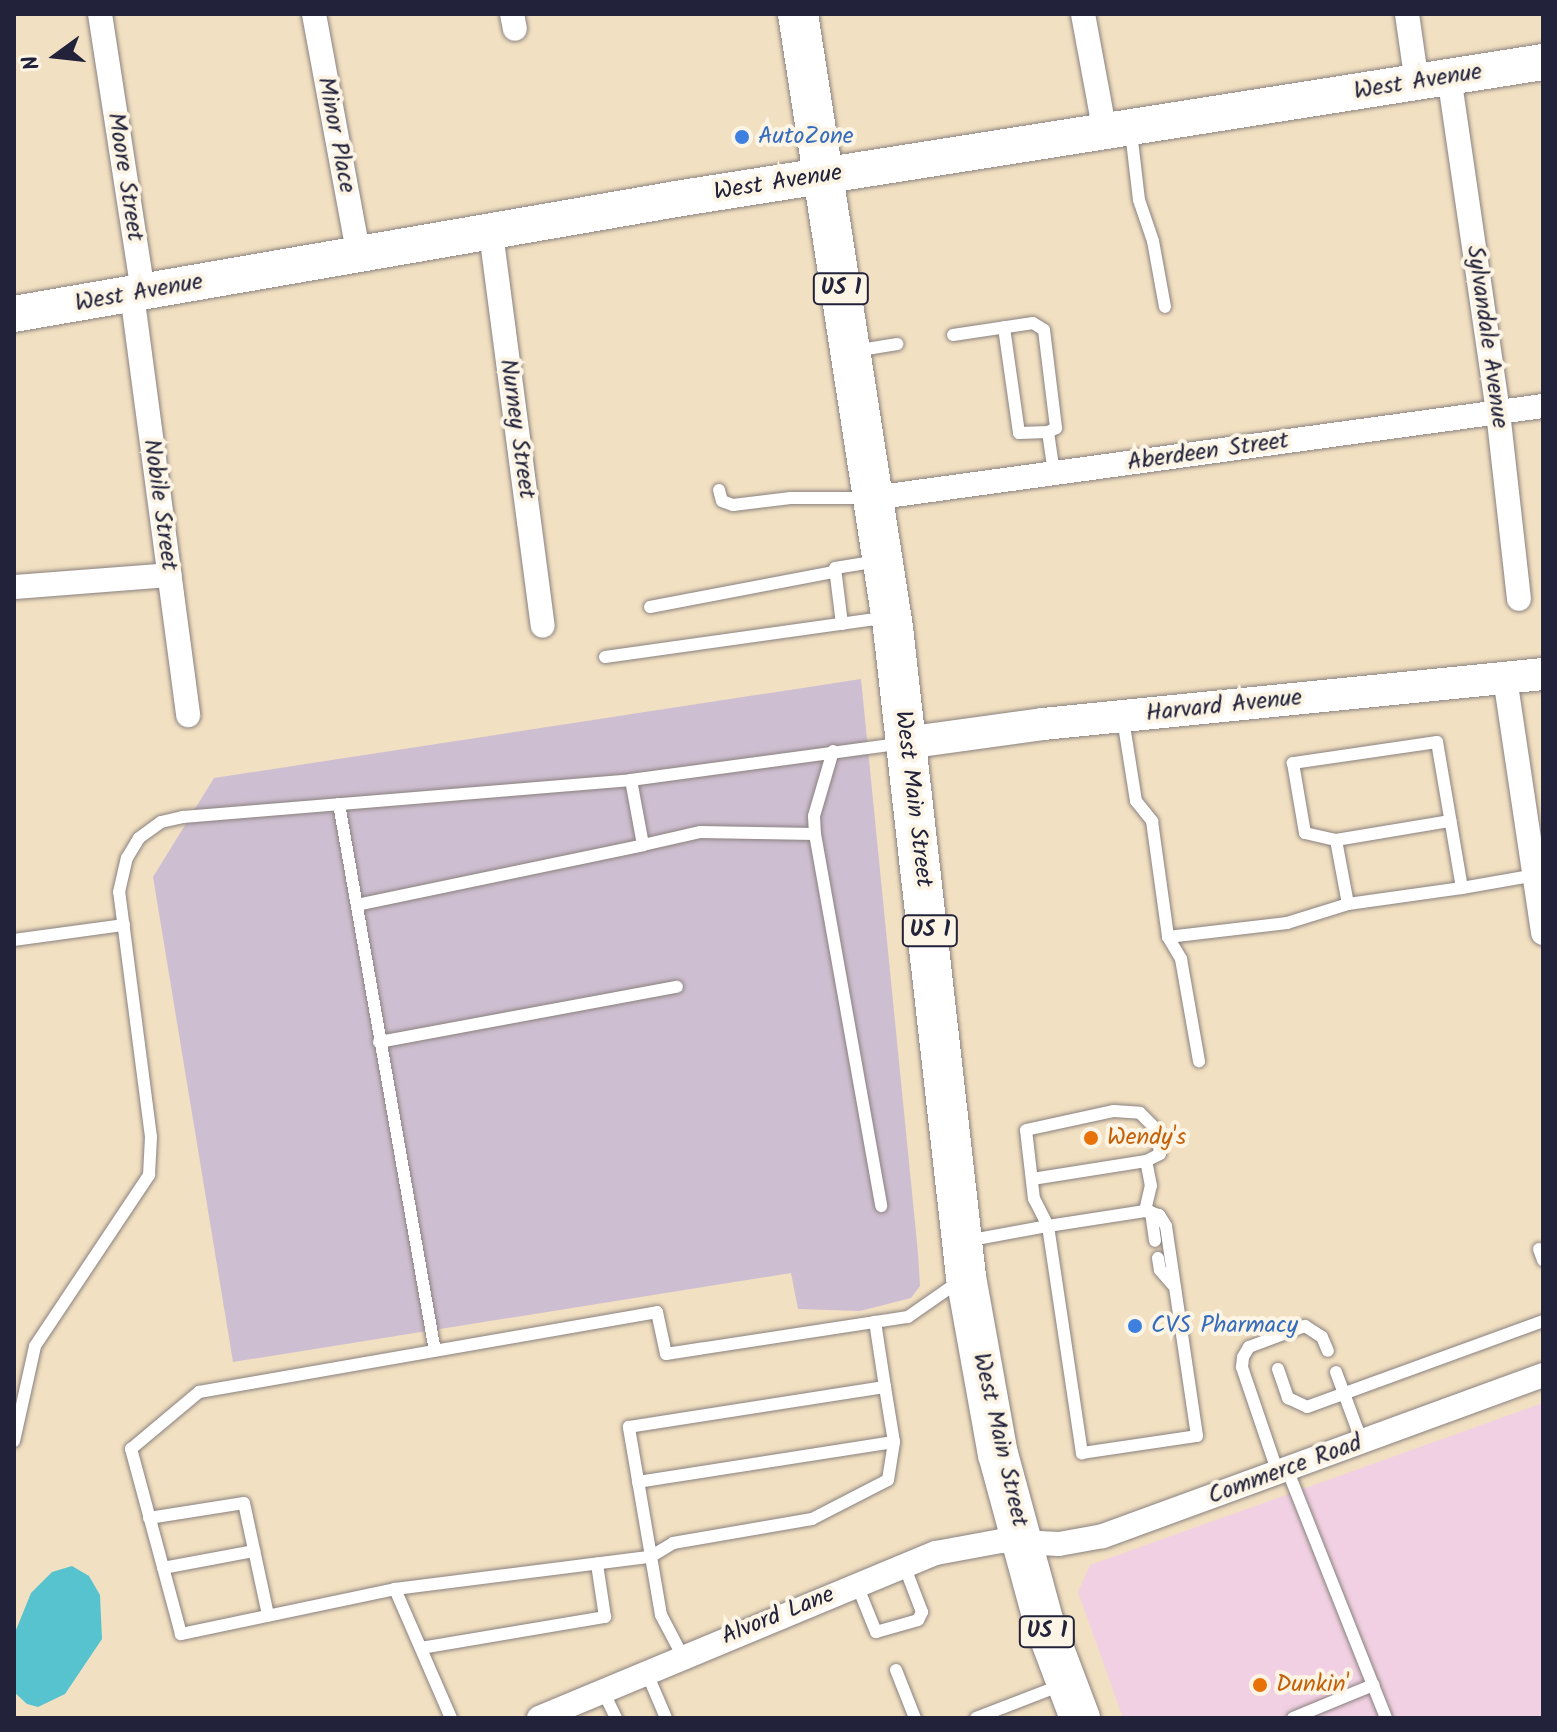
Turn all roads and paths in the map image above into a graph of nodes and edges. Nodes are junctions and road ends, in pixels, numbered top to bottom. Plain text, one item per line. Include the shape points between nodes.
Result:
1 (100, 14) edge
2 (314, 14) edge
3 (798, 14) edge
4 (1083, 14) edge
5 (1407, 14) edge
6 (1543, 62) edge
7 (1433, 80) junction
8 (1118, 131) junction
9 (824, 175) junction
10 (491, 233) junction
11 (359, 256) junction
12 (138, 293) junction
13 (1165, 307) dead end
14 (14, 314) edge
15 (1004, 327) junction
16 (953, 335) dead end
17 (897, 344) dead end
18 (851, 352) junction
19 (1543, 406) edge
20 (1498, 412) junction
21 (1048, 432) junction
22 (1054, 473) junction
23 (719, 490) dead end
24 (873, 498) junction
25 (882, 560) junction
26 (833, 572) junction
27 (170, 575) junction
28 (14, 587) edge
29 (1519, 599) dead end
30 (650, 607) dead end
31 (892, 617) junction
32 (842, 624) junction
33 (543, 626) dead end
34 (605, 657) dead end
35 (1543, 674) edge
36 (1505, 678) junction
37 (188, 715) dead end
38 (1123, 716) junction
39 (906, 743) junction
40 (833, 751) junction
41 (631, 780) junction
42 (339, 804) junction
43 (1450, 821) junction
44 (815, 834) junction
45 (1336, 840) junction
46 (643, 845) junction
47 (1538, 875) edge
48 (1462, 888) junction
49 (1348, 904) junction
50 (357, 905) junction
51 (124, 925) junction
52 (1543, 933) edge
53 (1168, 937) junction
54 (14, 940) edge
55 (677, 987) dead end
56 (379, 1042) junction
57 (1199, 1061) dead end
58 (1146, 1161) junction
59 (1032, 1179) junction
60 (881, 1206) dead end
61 (1148, 1212) junction
62 (1048, 1226) junction
63 (1155, 1241) dead end
64 (1158, 1258) dead end
65 (964, 1259) junction
66 (1175, 1287) junction
67 (1543, 1321) edge
68 (875, 1322) junction
69 (435, 1351) junction
70 (1328, 1351) dead end
71 (1278, 1369) dead end
72 (1336, 1372) dead end
73 (1543, 1375) edge
74 (885, 1387) junction
75 (1343, 1392) junction
76 (14, 1441) edge
77 (894, 1442) junction
78 (1362, 1442) junction
79 (1283, 1471) junction
80 (638, 1482) junction
81 (149, 1518) junction
82 (1023, 1543) junction
83 (254, 1551) junction
84 (650, 1557) junction
85 (597, 1564) junction
86 (904, 1565) junction
87 (163, 1568) junction
88 (857, 1585) junction
89 (395, 1589) junction
90 (268, 1615) junction
91 (421, 1648) junction
92 (682, 1655) junction
93 (896, 1670) dead end
94 (646, 1671) junction
95 (1373, 1685) junction
96 (601, 1688) junction
97 (1073, 1700) edge
98 (451, 1718) edge
99 (539, 1718) edge
100 (616, 1718) edge
101 (666, 1718) edge
102 (915, 1718) edge
103 (976, 1718) edge
104 (1293, 1718) edge
105 (1386, 1718) edge

1 - 12 street, Moore Street
2 - 11 street, Minor Place
3 - 9 main road, West Main Street / US 1
4 - 8 street
5 - 7 street, Sylvandale Avenue
6 - 7 main road, West Avenue
7 - 8 main road, West Avenue
7 - 20 street, Sylvandale Avenue
8 - 9 main road, West Avenue
8 - 13 lane via 1153,241
9 - 10 main road, West Avenue
9 - 18 main road, West Main Street / US 1
10 - 11 main road, West Avenue
10 - 33 street, Nurney Street
11 - 12 main road, West Avenue
12 - 14 main road, West Avenue
12 - 27 street, Nobile Street
15 - 16 lane
15 - 21 lane via 1019,433
15 - 21 lane via 1033,323 1044,330 1056,428
17 - 18 lane
18 - 24 main road, West Main Street / US 1
19 - 20 street, Aberdeen Street
20 - 22 street, Aberdeen Street
20 - 29 street, Sylvandale Avenue
21 - 22 lane
22 - 24 street, Aberdeen Street
23 - 24 lane via 722,501 733,505 791,498
24 - 25 main road, West Main Street / US 1
25 - 26 lane
25 - 31 main road, West Main Street / US 1
26 - 30 lane
26 - 32 lane
27 - 28 street
27 - 37 street, Nobile Street
31 - 32 lane
31 - 39 main road, West Main Street / US 1
32 - 34 lane
35 - 36 street, Harvard Avenue
36 - 38 street, Harvard Avenue
36 - 47 street
38 - 39 street, Harvard Avenue
38 - 53 lane via 1136,801 1152,821
39 - 40 lane
39 - 65 main road, West Main Street / US 1
40 - 41 lane
40 - 44 lane via 814,816
41 - 42 lane
41 - 46 lane
42 - 50 lane
42 - 51 lane via 161,822 139,838 127,858 119,892
43 - 45 lane
43 - 45 lane via 1437,742 1293,763 1305,833
43 - 48 lane
44 - 46 lane via 700,832
44 - 60 lane
45 - 49 lane
46 - 50 lane
47 - 48 lane
47 - 52 street
48 - 49 lane
49 - 53 lane via 1287,923
50 - 56 lane
51 - 54 lane
51 - 76 lane via 151,1137 149,1175 35,1346
53 - 57 lane via 1181,959
55 - 56 lane
56 - 69 lane
58 - 59 lane
58 - 59 lane via 1160,1154 1157,1130 1140,1113 1114,1111 1026,1130
58 - 61 lane via 1151,1186
59 - 62 lane via 1034,1199
61 - 62 lane
61 - 63 lane
61 - 66 lane via 1166,1226
62 - 65 lane
62 - 66 lane via 1082,1453 1197,1436
64 - 66 lane via 1160,1270
65 - 68 lane via 908,1317
65 - 82 main road, West Main Street / US 1 via 998,1454
67 - 75 lane
68 - 69 lane via 666,1354 657,1312
68 - 74 lane
69 - 81 lane via 199,1392 131,1449
70 - 79 lane via 1322,1337 1305,1326 1249,1347 1243,1357 1242,1367
71 - 75 lane via 1288,1398 1300,1406
72 - 75 lane
73 - 78 street, Commerce Road
74 - 77 lane
74 - 80 lane via 629,1427
75 - 78 lane
77 - 80 lane
77 - 84 lane via 888,1480 853,1502 812,1519 673,1543
78 - 79 street, Commerce Road
79 - 82 street, Commerce Road via 1103,1536 1059,1544
79 - 95 lane
80 - 84 lane
81 - 83 lane via 244,1503
81 - 87 lane
82 - 86 street, Alvord Lane via 959,1546
82 - 97 main road, West Main Street / US 1 via 1043,1620
83 - 87 lane
83 - 90 lane
84 - 85 lane
84 - 92 lane via 661,1615
85 - 89 lane
85 - 91 lane via 605,1617
86 - 88 street, Alvord Lane
86 - 88 lane via 922,1612 918,1620 876,1632
87 - 90 lane via 181,1634
88 - 92 street, Alvord Lane
89 - 90 lane
89 - 91 lane
91 - 98 lane
92 - 94 street, Alvord Lane
93 - 102 lane
94 - 96 street, Alvord Lane
94 - 101 lane
95 - 104 lane
95 - 105 lane
96 - 99 street, Alvord Lane
96 - 100 lane
97 - 103 lane

